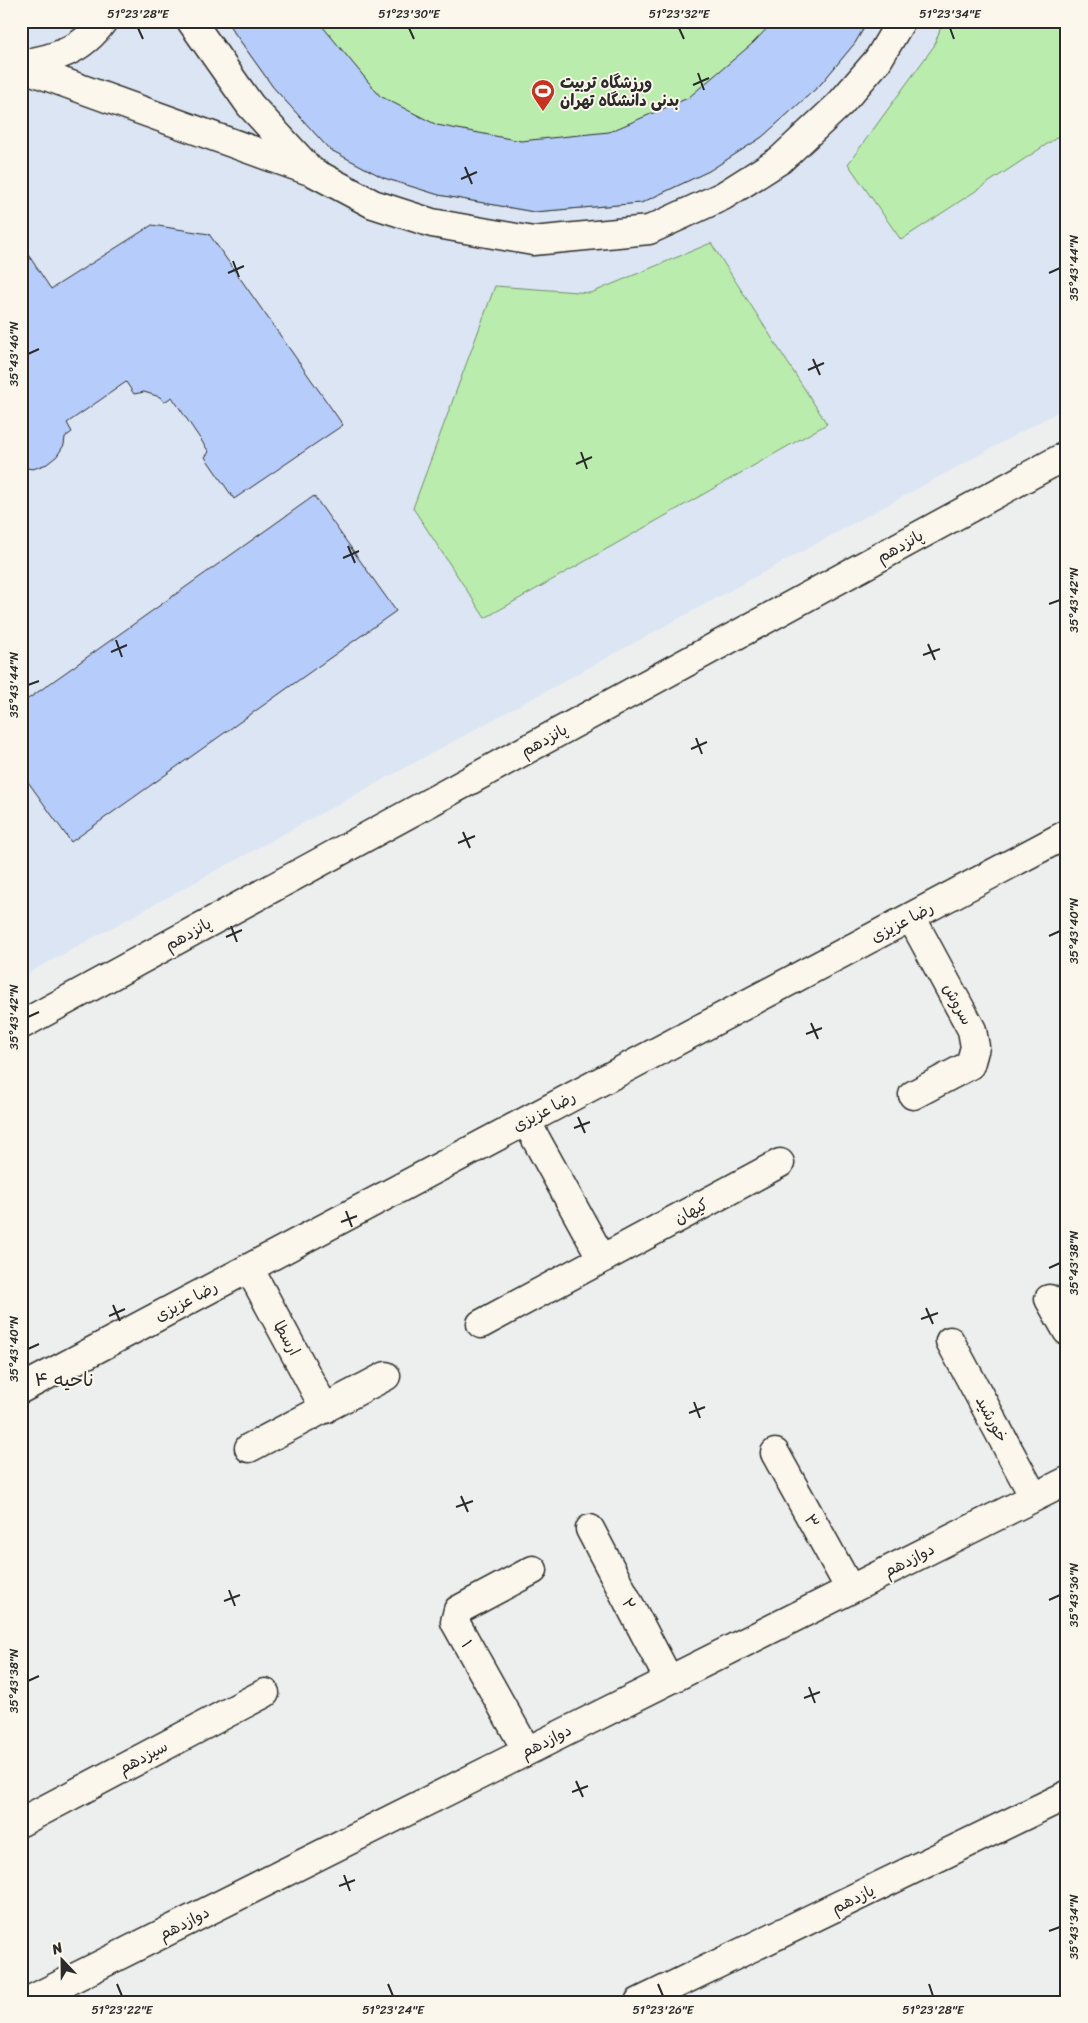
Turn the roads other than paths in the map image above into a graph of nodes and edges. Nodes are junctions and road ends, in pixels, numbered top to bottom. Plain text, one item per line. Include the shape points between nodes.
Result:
1 (103, 21) edge
2 (191, 21) edge
3 (901, 21) edge
4 (21, 65) edge
5 (311, 171) junction
6 (1067, 455) edge
7 (1067, 834) edge
8 (911, 917) junction
9 (21, 1025) edge
10 (913, 1095) dead end
11 (526, 1121) junction
12 (780, 1163) dead end
13 (602, 1259) junction
14 (249, 1268) junction
15 (1049, 1299) dead end
16 (481, 1324) dead end
17 (1067, 1331) edge
18 (950, 1341) dead end
19 (386, 1376) dead end
20 (21, 1389) edge
21 (325, 1409) junction
22 (249, 1448) dead end
23 (774, 1453) dead end
24 (1067, 1481) edge
25 (1034, 1497) junction
26 (590, 1529) dead end
27 (533, 1570) dead end
28 (850, 1590) junction
29 (669, 1680) junction
30 (265, 1693) dead end
31 (527, 1751) junction
32 (1067, 1795) edge
33 (21, 1822) edge
34 (26, 2002) edge
35 (639, 2002) edge

1 - 4 street via 78,46 48,60
2 - 5 street via 250,105
3 - 5 street via 878,60 840,104 780,160 723,196 649,230 533,241 484,233 432,223 373,204
4 - 5 street
6 - 9 street, پانزدهم
7 - 8 street, رضا عزیزی
8 - 10 street, سروش via 972,1030 975,1047 970,1064
8 - 11 street, رضا عزیزی
11 - 13 street
11 - 14 street, رضا عزیزی
12 - 13 street, کیهان
13 - 16 street, کیهان
14 - 20 street, رضا عزیزی
14 - 21 street, ارسطا
15 - 17 street
18 - 25 street, خورشید
19 - 21 street
21 - 22 street
23 - 28 street, ۳
24 - 25 street, دوازدهم
25 - 28 street, دوازدهم
26 - 29 street, ۲
27 - 31 street, ۱ via 458,1610 455,1622
28 - 29 street, دوازدهم
29 - 31 street, دوازدهم
30 - 33 street, سیزدهم
31 - 34 street, دوازدهم
32 - 35 street, یازدهم

